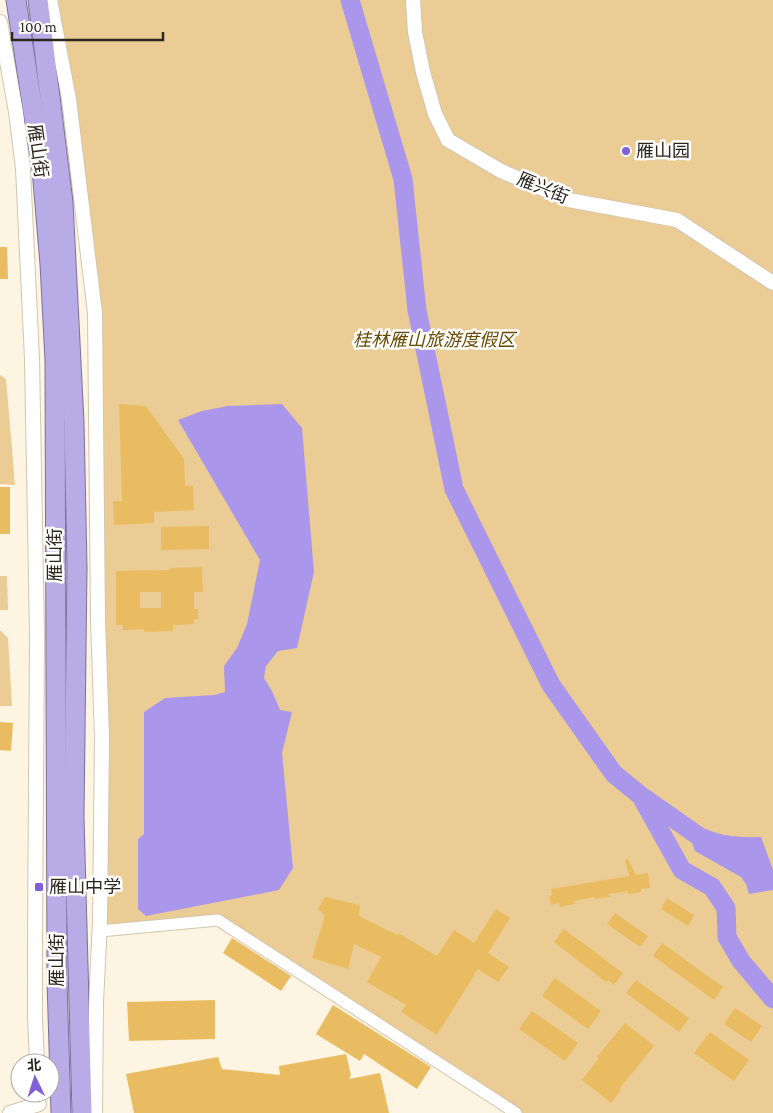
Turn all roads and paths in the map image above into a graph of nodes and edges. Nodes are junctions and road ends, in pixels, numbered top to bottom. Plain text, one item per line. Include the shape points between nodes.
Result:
1 (16, 0) edge
2 (38, 0) edge
3 (50, 0) edge
4 (413, 0) edge
5 (0, 22) edge
6 (773, 283) edge
7 (100, 931) junction
8 (37, 1053) edge
9 (39, 1103) edge
10 (10, 1113) edge
11 (61, 1113) edge
12 (82, 1113) edge
13 (95, 1113) edge
14 (516, 1113) edge

1 - 11 highway, 雁山街 via 42,169 55,360 57,981
2 - 12 highway, 雁山街 via 62,202 74,422 77,567 74,817
3 - 7 street via 69,99 95,313 102,736
4 - 6 street, 雁兴街 via 422,72 435,114 448,140 501,171 568,200 677,220
5 - 8 street via 23,169 32,359 37,636
7 - 13 street
7 - 14 street via 218,920
9 - 10 street

